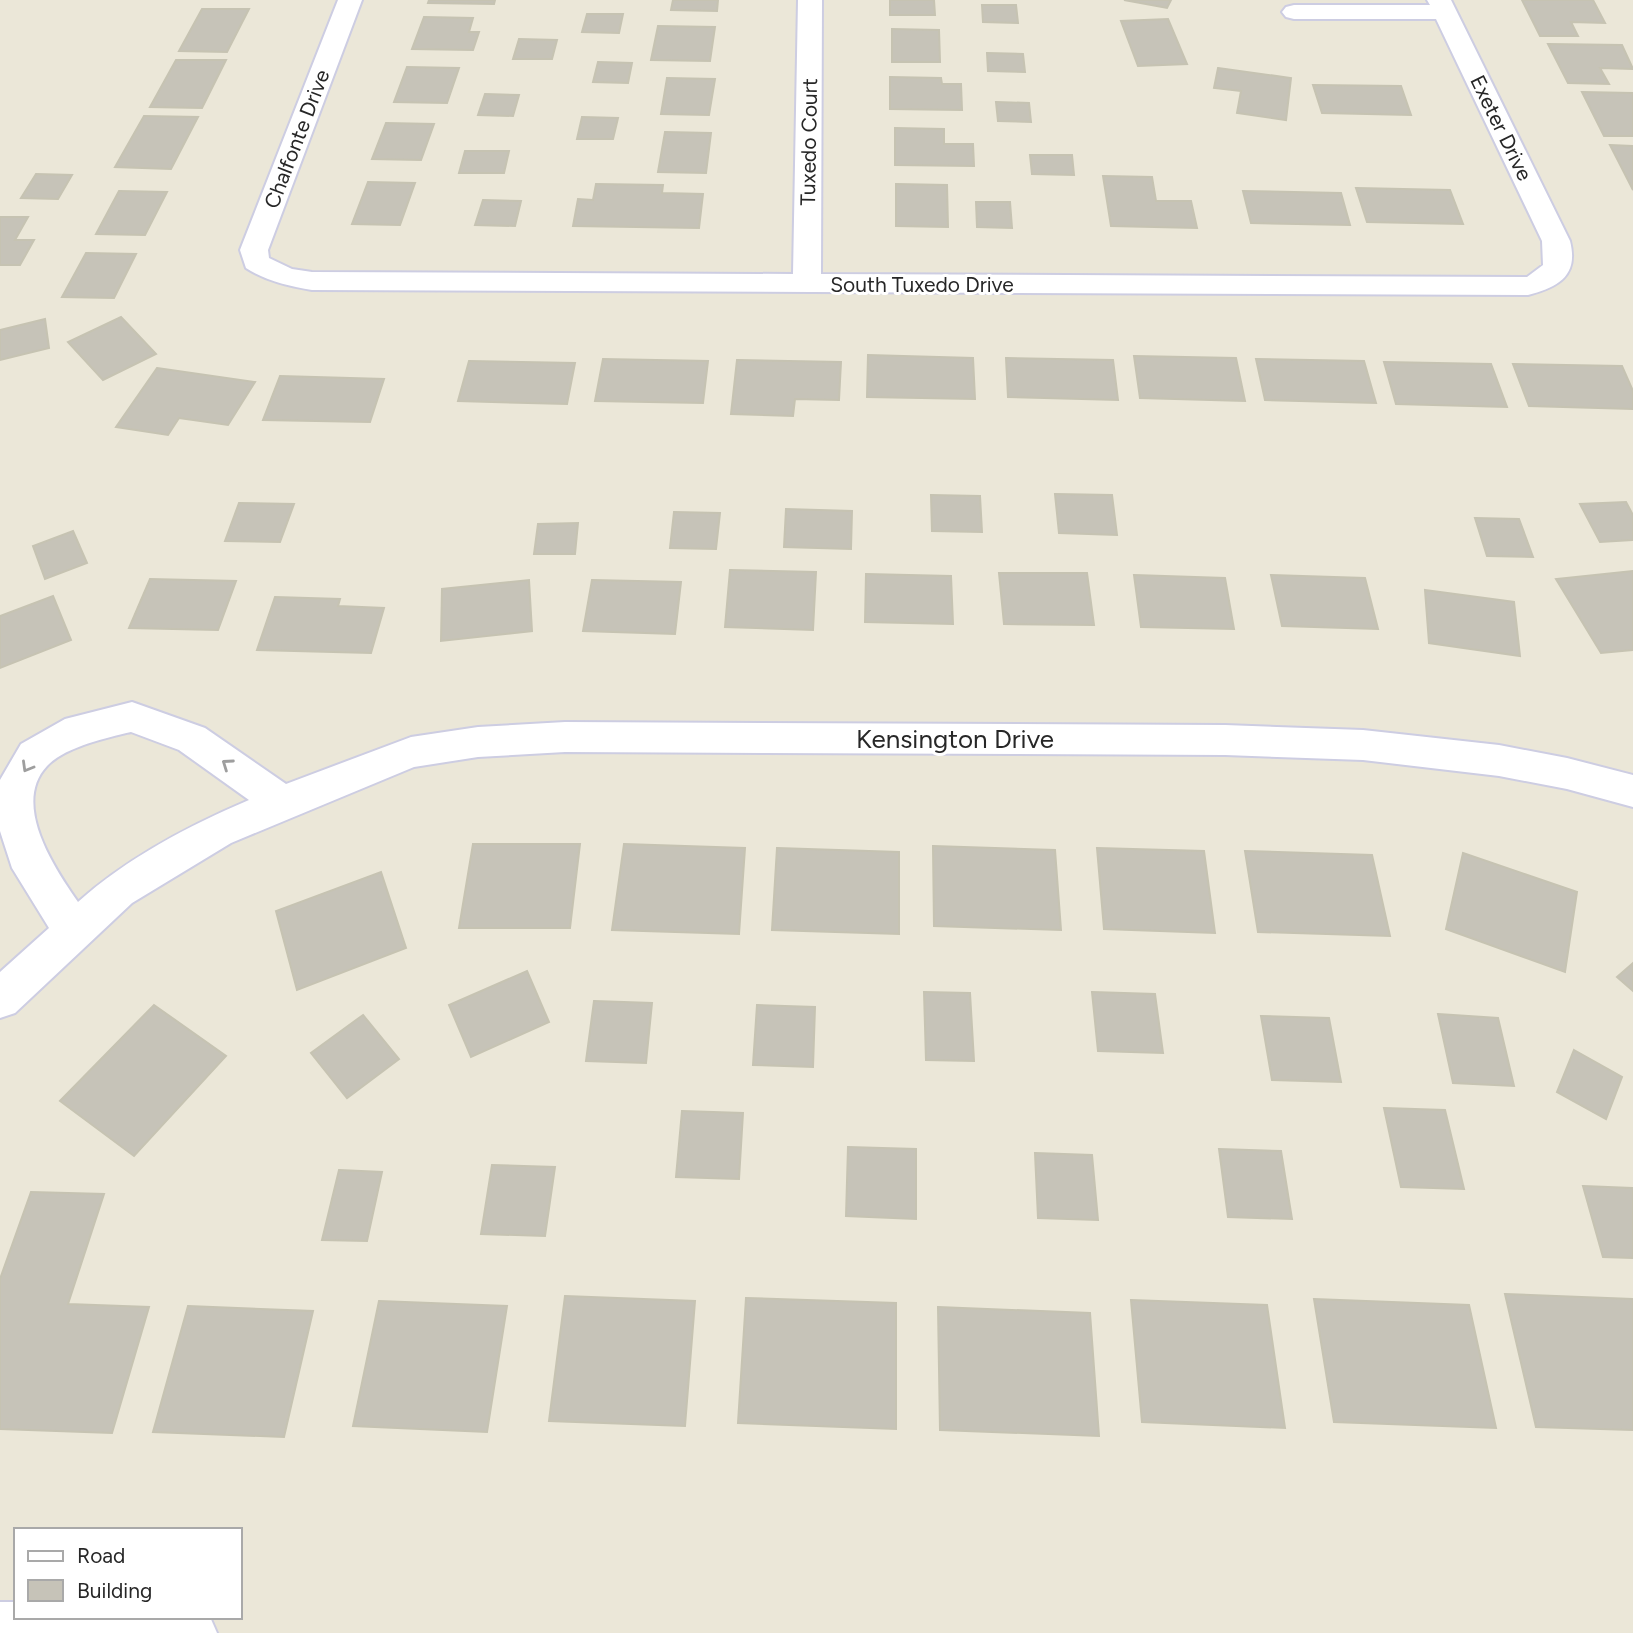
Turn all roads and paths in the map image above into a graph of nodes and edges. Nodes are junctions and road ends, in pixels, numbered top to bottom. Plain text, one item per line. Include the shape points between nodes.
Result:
1 (350, 0) edge
2 (810, 0) edge
3 (1442, 6) edge
4 (1294, 12) dead end
5 (1560, 257) joint
6 (270, 272) joint
7 (807, 285) junction
8 (1633, 791) edge
9 (283, 803) junction
10 (74, 931) junction
11 (0, 999) edge
12 (0, 1629) edge
13 (190, 1633) edge

1 - 6 street, Chalfonte Drive via 254,250 256,262
2 - 7 street, Tuxedo Court
3 - 4 street
3 - 5 street, Exeter Drive
5 - 7 street, South Tuxedo Drive via 1550,276 1528,286
6 - 7 street, South Tuxedo Drive via 312,281
8 - 9 street, Kensington Drive via 1503,761 1406,748 1278,740 565,737 411,752
9 - 10 street, Kensington Drive via 217,831 118,891
9 -> 10 street via 192,739 132,716 78,730 34,755 14,790 18,827 32,868
10 - 11 street
12 - 13 street

